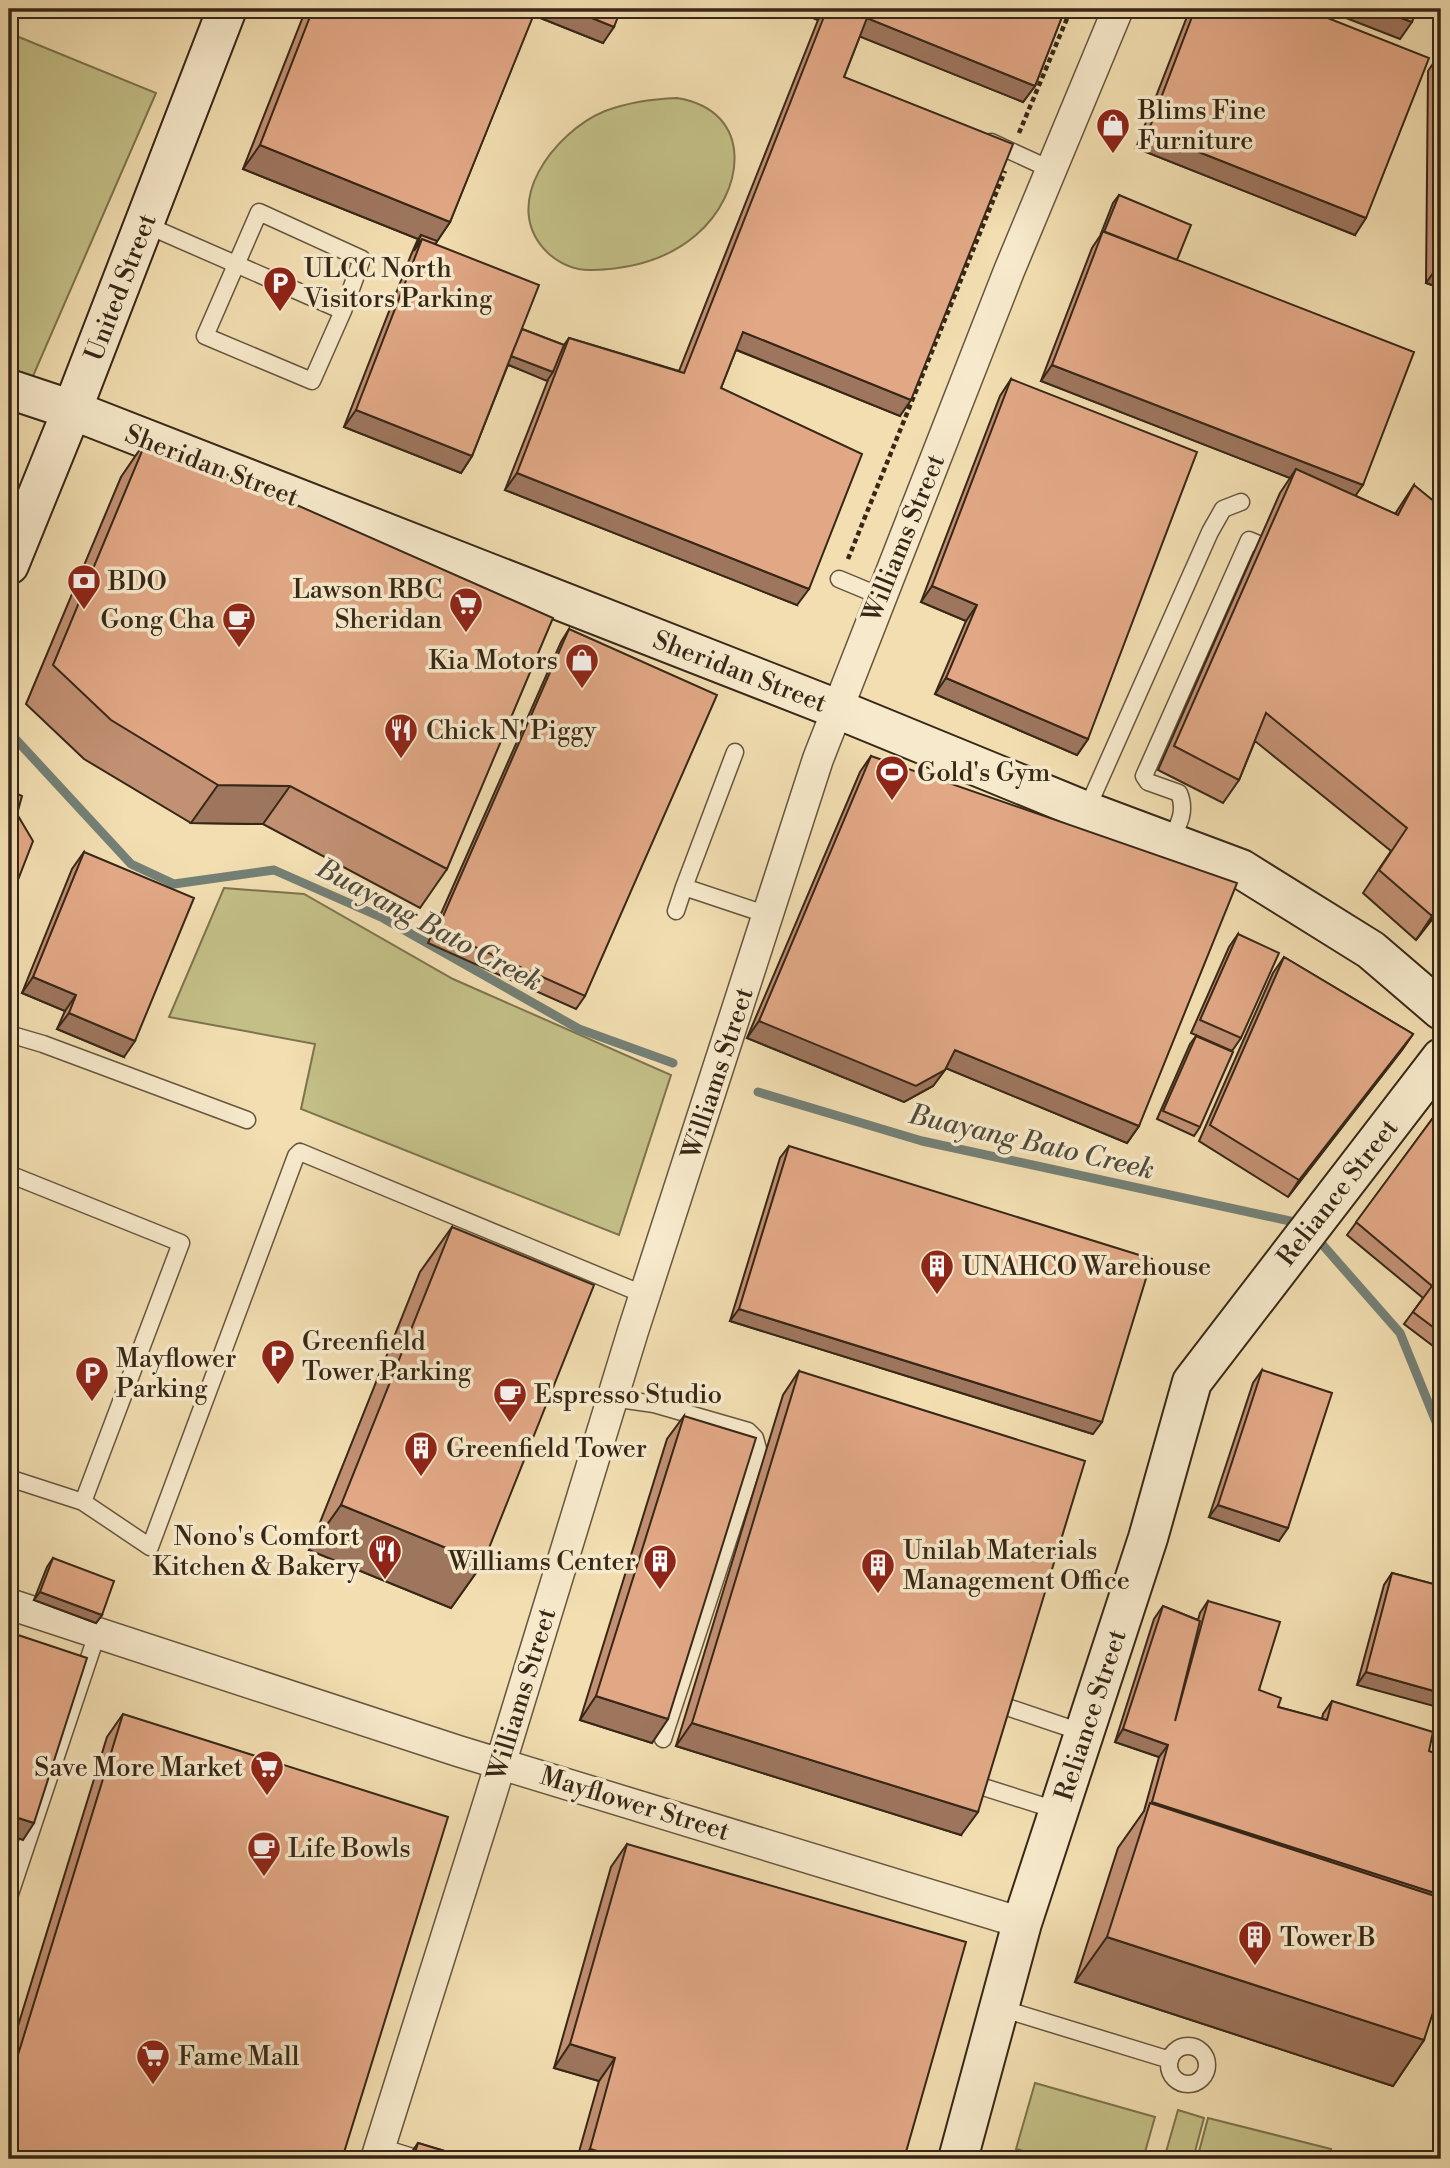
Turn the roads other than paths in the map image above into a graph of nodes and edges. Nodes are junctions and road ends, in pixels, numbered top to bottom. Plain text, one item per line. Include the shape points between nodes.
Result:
1 (227, 9) edge
2 (1118, 9) edge
3 (991, 142) edge
4 (1052, 170) junction
5 (144, 224) junction
6 (235, 265) junction
7 (343, 311) junction
8 (9, 389) edge
9 (72, 410) junction
10 (1241, 502) dead end
11 (1292, 558) edge
12 (9, 565) edge
13 (839, 579) road end
14 (880, 596) junction
15 (837, 709) junction
16 (735, 752) dead end
17 (1086, 811) junction
18 (1169, 843) junction
19 (684, 887) junction
20 (676, 911) dead end
21 (768, 915) junction
22 (1441, 1010) edge
23 (9, 1034) edge
24 (1441, 1058) edge
25 (247, 1120) dead end
26 (9, 1174) edge
27 (645, 1295) junction
28 (612, 1398) junction
29 (9, 1478) edge
30 (83, 1502) junction
31 (9, 1604) edge
32 (97, 1634) junction
33 (1001, 1705) edge
34 (1084, 1733) junction
35 (663, 1739) edge
36 (501, 1762) junction
37 (977, 1785) edge
38 (1059, 1811) junction
39 (9, 1897) edge
40 (1022, 1923) junction
41 (1000, 2008) junction
42 (1170, 2060) dead end
43 (378, 2153) edge
44 (419, 2159) edge
45 (958, 2159) edge

1 - 5 street, United Street
2 - 4 street, Williams Street
3 - 4 lane
4 - 14 street, Williams Street
5 - 6 lane
5 - 9 street, United Street
6 - 7 lane
6 - 7 lane via 259,212 361,257
6 - 7 lane via 205,336 309,381 314,380
8 - 9 street, Sheridan Street
9 - 12 street, United Street
9 - 15 street, Sheridan Street via 539,599
10 - 17 lane via 1223,509 1210,532
11 - 18 lane via 1249,540 1144,776 1148,782 1179,793 1180,822
13 - 14 lane
14 - 15 street, Williams Street
15 - 17 street, Sheridan Street
15 - 21 street, Williams Street
16 - 19 lane
17 - 18 street, Sheridan Street
18 - 22 street, Sheridan Street via 1241,869 1371,950
19 - 20 lane
19 - 21 lane
21 - 27 street, Williams Street
23 - 25 lane
24 - 34 street, Reliance Street via 1192,1382 1148,1538
26 - 30 lane via 181,1243
27 - 28 street, Williams Street
27 - 30 lane via 300,1152 150,1547
28 - 35 lane via 654,1404 748,1431 758,1449
28 - 36 street, Williams Street
29 - 30 lane
31 - 32 street, Mayflower Street
32 - 36 street, Mayflower Street
32 - 39 lane
33 - 34 lane
34 - 38 street, Reliance Street
36 - 40 street, Mayflower Street
36 - 43 street, Williams Street
37 - 38 lane
38 - 40 street, Reliance Street
40 - 41 street, Reliance Street
41 - 42 lane
41 - 45 street, Reliance Street
43 - 44 lane

